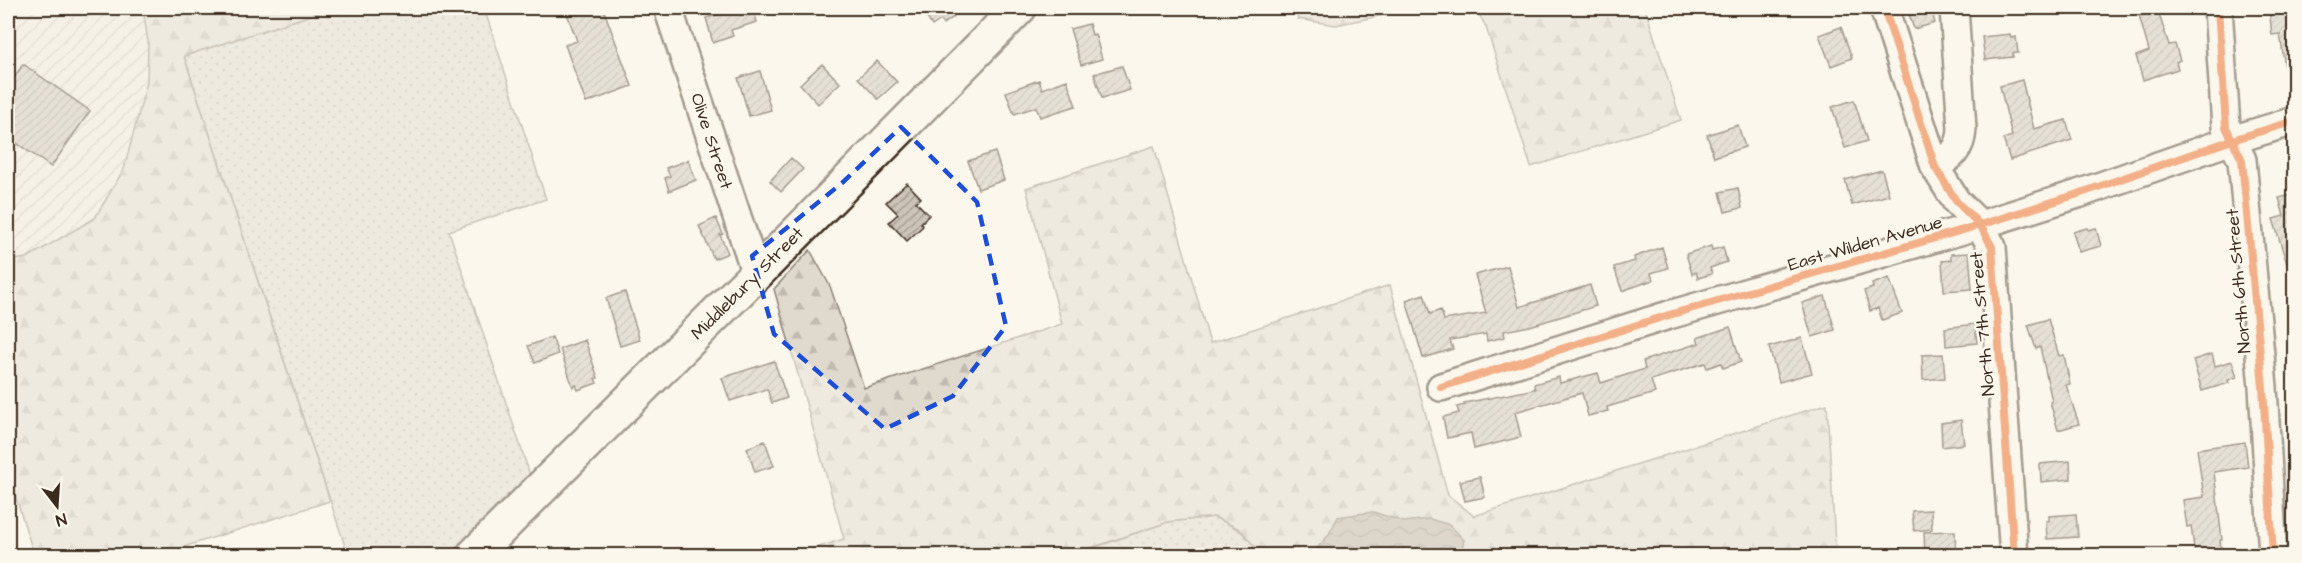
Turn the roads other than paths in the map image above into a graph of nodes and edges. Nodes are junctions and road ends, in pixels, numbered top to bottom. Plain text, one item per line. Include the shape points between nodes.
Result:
1 (668, 8) edge
2 (1018, 8) edge
3 (1884, 8) edge
4 (1954, 8) edge
5 (2218, 8) edge
6 (2295, 121) edge
7 (2232, 140) junction
8 (1935, 167) junction
9 (1980, 225) junction
10 (756, 274) junction
11 (1441, 387) dead end
12 (473, 555) edge
13 (2014, 555) edge
14 (2273, 555) edge

1 - 10 street, Olive Street
2 - 10 main road, Middlebury Street
3 - 8 street, North 7th Street
4 - 8 street via 1961,142 1954,155
5 - 7 street, North 6th Street via 2226,128
6 - 7 street, East Wilden Avenue
7 - 9 street, East Wilden Avenue
7 - 14 street, North 6th Street via 2242,160 2263,387
8 - 9 street, North 7th Street via 1956,201
9 - 11 street, East Wilden Avenue via 1680,312
9 - 13 street, North 7th Street via 1992,247
10 - 12 main road, Middlebury Street

